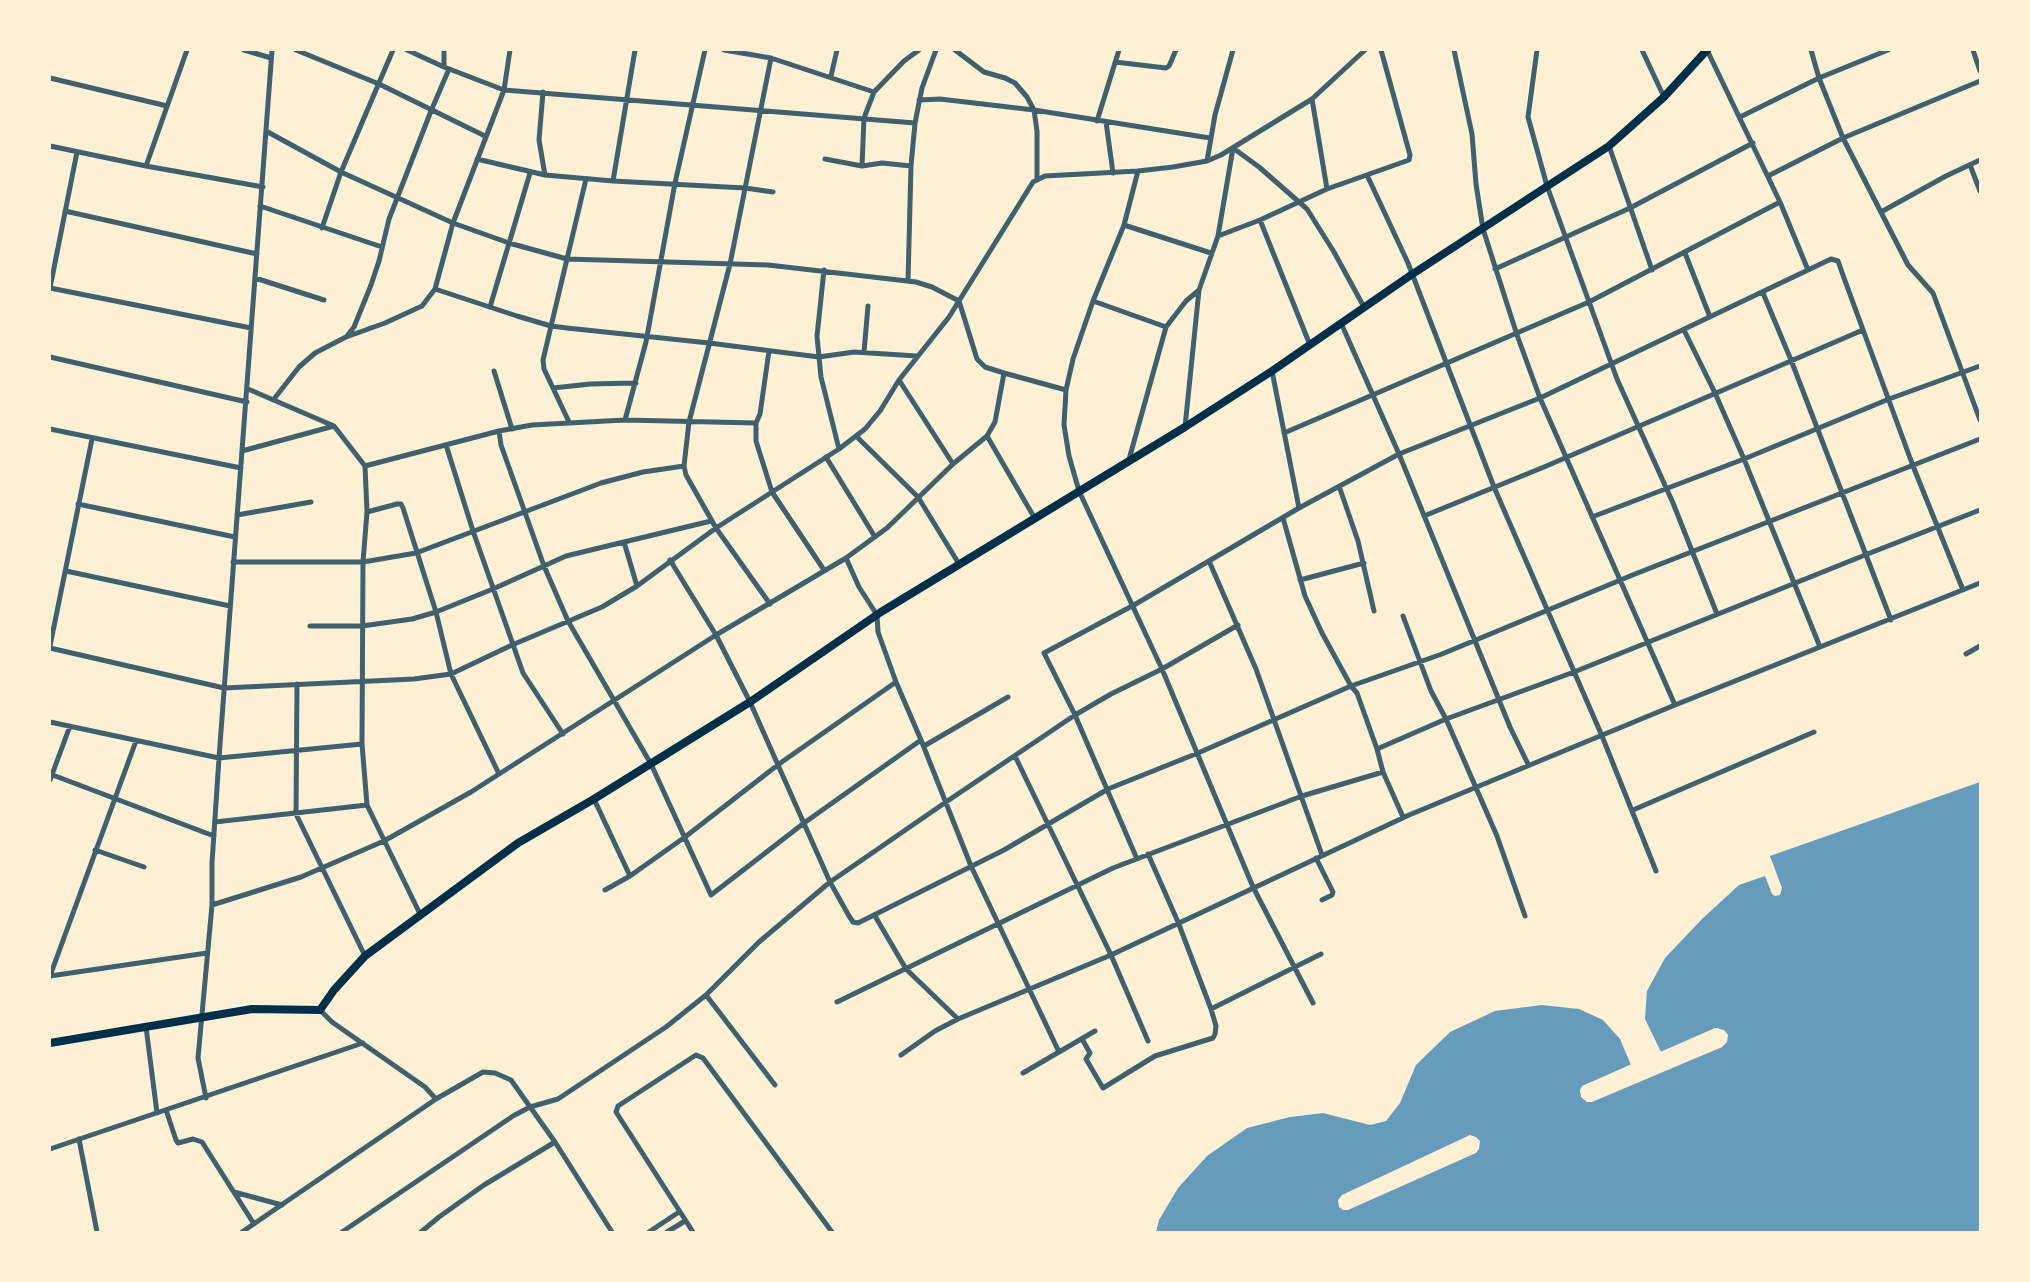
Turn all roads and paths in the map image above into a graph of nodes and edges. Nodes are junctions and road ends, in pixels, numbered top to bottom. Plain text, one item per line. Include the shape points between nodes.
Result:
1 (187, 50) edge
2 (244, 50) edge
3 (272, 50) edge
4 (296, 50) edge
5 (393, 50) edge
6 (407, 50) edge
7 (444, 50) edge
8 (510, 50) edge
9 (635, 50) edge
10 (705, 50) edge
11 (724, 50) edge
12 (739, 50) edge
13 (837, 50) edge
14 (919, 50) edge
15 (936, 50) edge
16 (956, 50) edge
17 (1119, 50) edge
18 (1176, 50) edge
19 (1233, 50) edge
20 (1365, 50) edge
21 (1381, 50) edge
22 (1454, 50) edge
23 (1538, 50) edge
24 (1642, 50) edge
25 (1707, 50) edge
26 (1810, 50) edge
27 (1888, 50) edge
28 (1973, 50) edge
29 (271, 58) junction
30 (771, 58) junction
31 (1115, 62) junction
32 (447, 68) junction
33 (1980, 71) edge
34 (831, 76) junction
35 (50, 78) edge
36 (1819, 78) junction
37 (1980, 81) edge
38 (379, 84) junction
39 (504, 90) junction
40 (543, 92) junction
41 (874, 92) junction
42 (1664, 97) junction
43 (626, 98) junction
44 (1312, 99) junction
45 (919, 100) junction
46 (692, 105) junction
47 (167, 106) junction
48 (762, 109) junction
49 (1034, 110) junction
50 (431, 111) junction
51 (1740, 117) junction
52 (864, 118) junction
53 (1098, 121) junction
54 (1106, 122) junction
55 (915, 123) junction
56 (266, 131) junction
57 (485, 136) junction
58 (1210, 138) junction
59 (1843, 138) junction
60 (1752, 143) junction
61 (50, 146) edge
62 (1609, 146) junction
63 (1233, 148) junction
64 (77, 152) junction
65 (477, 159) junction
66 (825, 159) dead end
67 (1980, 160) edge
68 (1207, 161) junction
69 (1970, 165) junction
70 (146, 166) junction
71 (862, 166) junction
72 (911, 166) junction
73 (1138, 171) junction
74 (341, 172) junction
75 (1113, 172) junction
76 (530, 173) junction
77 (1367, 175) junction
78 (545, 176) junction
79 (1768, 176) junction
80 (1037, 178) junction
81 (586, 179) junction
82 (613, 181) junction
83 (675, 183) junction
84 (1547, 186) junction
85 (263, 187) junction
86 (745, 188) junction
87 (1327, 189) junction
88 (1980, 191) edge
89 (773, 192) dead end
90 (398, 198) junction
91 (1300, 202) junction
92 (1780, 202) junction
93 (260, 206) junction
94 (1630, 208) junction
95 (65, 211) junction
96 (1881, 212) junction
97 (1260, 220) junction
98 (453, 223) junction
99 (1124, 225) junction
100 (322, 228) junction
101 (1483, 229) junction
102 (1218, 236) junction
103 (1567, 237) junction
104 (509, 243) junction
105 (382, 247) junction
106 (1210, 253) junction
107 (1685, 253) junction
108 (257, 254) junction
109 (567, 259) junction
110 (661, 262) junction
111 (730, 264) junction
112 (1495, 269) junction
113 (824, 270) junction
114 (1652, 270) junction
115 (1808, 270) junction
116 (1412, 275) junction
117 (255, 278) junction
118 (908, 281) junction
119 (50, 288) edge
120 (435, 289) junction
121 (1199, 290) junction
122 (1763, 293) junction
123 (324, 300) dead end
124 (959, 301) junction
125 (1094, 301) junction
126 (1589, 302) junction
127 (868, 306) dead end
128 (490, 307) junction
129 (1364, 307) junction
130 (1710, 317) junction
131 (1341, 323) junction
132 (550, 326) junction
133 (1166, 327) junction
134 (251, 328) junction
135 (1684, 330) junction
136 (1863, 330) junction
137 (1517, 334) junction
138 (647, 336) junction
139 (346, 337) junction
140 (709, 343) junction
141 (1310, 345) junction
142 (769, 351) junction
143 (864, 352) junction
144 (917, 356) junction
145 (50, 357) edge
146 (819, 357) junction
147 (1791, 360) junction
148 (1447, 363) junction
149 (1612, 363) junction
150 (1980, 366) edge
151 (494, 370) dead end
152 (1272, 371) junction
153 (1963, 372) junction
154 (1004, 373) junction
155 (899, 380) junction
156 (636, 383) junction
157 (553, 388) junction
158 (248, 389) junction
159 (1066, 390) junction
160 (1715, 393) junction
161 (1372, 394) junction
162 (1540, 398) junction
163 (274, 399) junction
164 (1889, 399) junction
165 (247, 402) junction
166 (626, 420) junction
167 (1980, 420) edge
168 (569, 422) junction
169 (689, 422) junction
170 (756, 423) junction
171 (334, 426) junction
172 (1470, 426) junction
173 (1185, 427) junction
174 (1638, 427) junction
175 (1818, 428) junction
176 (50, 429) edge
177 (512, 429) junction
178 (499, 431) junction
179 (1284, 433) junction
180 (987, 436) junction
181 (857, 437) junction
182 (92, 439) junction
183 (1980, 439) edge
184 (446, 445) junction
185 (839, 449) junction
186 (242, 451) junction
187 (1399, 454) junction
188 (826, 457) junction
189 (1567, 457) junction
190 (1744, 459) junction
191 (1128, 463) junction
192 (953, 464) junction
193 (364, 466) junction
194 (684, 466) junction
195 (1913, 466) junction
196 (240, 468) junction
197 (1339, 486) junction
198 (1494, 487) junction
199 (1666, 489) junction
200 (1079, 491) junction
201 (772, 492) junction
202 (1842, 494) junction
203 (918, 497) junction
204 (311, 502) dead end
205 (78, 504) junction
206 (1299, 508) junction
207 (1980, 510) edge
208 (525, 511) junction
209 (367, 512) junction
210 (237, 515) junction
211 (1424, 516) junction
212 (1592, 517) junction
213 (1035, 518) junction
214 (1283, 518) junction
215 (711, 520) junction
216 (1769, 522) junction
217 (1937, 527) junction
218 (716, 528) junction
219 (473, 531) junction
220 (235, 537) junction
221 (875, 537) junction
222 (624, 542) junction
223 (1693, 552) junction
224 (416, 553) junction
225 (1865, 555) junction
226 (846, 558) junction
227 (670, 560) junction
228 (1209, 561) junction
229 (233, 562) junction
230 (363, 562) junction
231 (1364, 563) junction
232 (959, 564) junction
233 (544, 566) junction
234 (824, 570) junction
235 (66, 571) junction
236 (1300, 580) junction
237 (1620, 581) junction
238 (1980, 583) edge
239 (1793, 584) junction
240 (637, 586) junction
241 (493, 589) junction
242 (1963, 590) junction
243 (770, 604) junction
244 (1134, 605) junction
245 (230, 606) junction
246 (1547, 610) junction
247 (1374, 611) dead end
248 (436, 612) junction
249 (1718, 614) junction
250 (877, 615) junction
251 (1403, 616) dead end
252 (1891, 620) junction
253 (568, 621) junction
254 (1238, 625) junction
255 (310, 626) dead end
256 (362, 626) junction
257 (716, 635) junction
258 (1476, 640) junction
259 (1646, 642) junction
260 (512, 645) junction
261 (1820, 646) junction
262 (1980, 646) edge
263 (50, 647) edge
264 (1966, 654) dead end
265 (1419, 663) junction
266 (1162, 669) junction
267 (1574, 672) junction
268 (451, 674) junction
269 (896, 682) junction
270 (362, 683) junction
271 (297, 684) junction
272 (1351, 686) junction
273 (224, 687) junction
274 (1008, 697) dead end
275 (614, 699) junction
276 (1500, 700) junction
277 (750, 702) junction
278 (1675, 705) junction
279 (1075, 715) junction
280 (1275, 718) junction
281 (1446, 719) junction
282 (50, 722) edge
283 (70, 726) junction
284 (1814, 732) dead end
285 (563, 734) junction
286 (1602, 736) junction
287 (921, 740) junction
288 (136, 741) junction
289 (362, 744) junction
290 (924, 746) junction
291 (1377, 748) junction
292 (297, 750) junction
293 (1198, 753) junction
294 (1015, 756) junction
295 (219, 758) junction
296 (651, 764) junction
297 (779, 764) junction
298 (1528, 764) junction
299 (1383, 772) junction
300 (499, 774) junction
301 (50, 776) edge
302 (1474, 787) junction
303 (1108, 789) junction
304 (1302, 796) junction
305 (114, 799) junction
306 (594, 799) junction
307 (946, 802) junction
308 (367, 805) junction
309 (1633, 810) junction
310 (296, 814) junction
311 (1402, 817) junction
312 (215, 822) junction
313 (804, 823) junction
314 (1048, 825) junction
315 (1226, 825) junction
316 (214, 836) junction
317 (685, 837) junction
318 (384, 841) junction
319 (95, 850) junction
320 (1148, 854) junction
321 (1322, 855) junction
322 (1316, 858) junction
323 (1137, 859) junction
324 (971, 866) junction
325 (144, 867) dead end
326 (323, 867) junction
327 (1656, 871) dead end
328 (630, 876) junction
329 (830, 882) junction
330 (1077, 885) junction
331 (1253, 887) junction
332 (605, 890) dead end
333 (1322, 900) dead end
334 (212, 905) junction
335 (420, 914) junction
336 (875, 916) junction
337 (1525, 916) dead end
338 (1178, 922) junction
339 (999, 923) junction
340 (207, 953) junction
341 (1321, 954) dead end
342 (1111, 955) junction
343 (365, 956) junction
344 (1295, 967) junction
345 (906, 969) junction
346 (50, 976) edge
347 (1030, 989) junction
348 (706, 995) junction
349 (837, 1002) dead end
350 (1313, 1003) dead end
351 (1211, 1009) junction
352 (320, 1010) junction
353 (202, 1018) junction
354 (958, 1019) junction
355 (146, 1027) junction
356 (1095, 1031) dead end
357 (1082, 1038) junction
358 (1148, 1041) dead end
359 (50, 1043) edge
360 (363, 1043) junction
361 (1059, 1052) junction
362 (901, 1055) dead end
363 (1023, 1073) dead end
364 (776, 1085) dead end
365 (206, 1098) junction
366 (436, 1099) junction
367 (530, 1107) junction
368 (166, 1110) junction
369 (157, 1113) junction
370 (79, 1139) junction
371 (555, 1142) junction
372 (50, 1149) edge
373 (234, 1192) junction
374 (282, 1205) junction
375 (679, 1212) junction
376 (685, 1221) junction
377 (254, 1224) junction
378 (97, 1233) edge
379 (242, 1233) edge
380 (342, 1233) edge
381 (421, 1233) edge
382 (612, 1233) edge
383 (649, 1233) edge
384 (667, 1233) edge
385 (693, 1233) edge
386 (832, 1233) edge

1 - 47 street
2 - 29 street
3 - 29 street
4 - 38 street
5 - 38 street
6 - 32 street
7 - 32 street
8 - 39 street
9 - 43 street
10 - 46 street
11 - 12 street
12 - 30 street
13 - 34 street
14 - 41 street
15 - 45 street
16 - 49 street via 984,72 1015,83
17 - 31 street
18 - 31 street via 1166,68
19 - 58 street
20 - 44 street
21 - 77 street via 1410,159
22 - 101 street via 1472,134
23 - 84 street via 1528,117
24 - 42 street
25 - 42 main road
25 - 51 street
26 - 36 street
27 - 36 street
28 - 33 street
29 - 56 street
30 - 34 street
30 - 48 street
31 - 53 street
32 - 39 street
32 - 50 street
34 - 41 street
35 - 47 street
36 - 51 street
36 - 59 street
37 - 59 street
38 - 50 street
38 - 74 street
39 - 40 street
39 - 57 street
40 - 43 street
40 - 78 street via 539,140
41 - 52 street
42 - 62 main road
43 - 46 street
43 - 82 street
44 - 63 street
44 - 87 street
45 - 49 street
45 - 55 street
46 - 48 street
46 - 83 street
47 - 70 street
48 - 52 street
48 - 86 street
49 - 53 street
49 - 80 street
50 - 57 street
50 - 90 street
51 - 60 street
52 - 55 street
52 - 71 street
53 - 54 street
54 - 58 street
54 - 75 street
55 - 72 street
56 - 74 street
56 - 85 street
57 - 65 street
58 - 68 street
59 - 79 street
59 - 96 street
60 - 79 street
60 - 94 street
61 - 64 street
62 - 84 main road
62 - 94 street
63 - 68 street
63 - 91 street
63 - 102 street
64 - 70 street
64 - 95 street
65 - 76 street
65 - 98 street
66 - 71 street
67 - 69 street
68 - 73 street
69 - 88 street
69 - 96 street
70 - 85 street
71 - 72 street
72 - 118 street
73 - 75 street
73 - 99 street
74 - 90 street
74 - 100 street
75 - 80 street
76 - 78 street
76 - 104 street
77 - 87 street
77 - 116 street
78 - 81 street
79 - 92 street
80 - 124 street
81 - 82 street
81 - 109 street
82 - 83 street
83 - 86 street
83 - 110 street
84 - 101 main road
84 - 103 street
85 - 93 street
86 - 89 street
86 - 111 street
87 - 91 street
90 - 98 street
90 - 105 street
91 - 97 street
91 - 129 street via 1334,252
92 - 107 street
92 - 115 street
93 - 100 street
93 - 108 street
94 - 103 street
94 - 114 street
95 - 108 street
95 - 119 street
96 - 153 street via 1908,265 1933,293
97 - 102 street
97 - 141 street
98 - 104 street
98 - 120 street
99 - 106 street
99 - 125 street
100 - 105 street
101 - 112 street
101 - 116 main road
102 - 106 street
103 - 112 street
103 - 126 street
104 - 109 street
104 - 128 street
105 - 139 street via 371,285
106 - 121 street
107 - 114 street
107 - 130 street
108 - 117 street
109 - 110 street
109 - 132 street
110 - 111 street
110 - 138 street
111 - 113 street
111 - 140 street
112 - 137 street
113 - 118 street
113 - 146 street
114 - 126 street
115 - 122 street
115 - 136 street via 1838,261
116 - 129 main road
116 - 148 street
117 - 123 street
117 - 134 street
118 - 124 street via 932,286
119 - 134 street
120 - 128 street
120 - 139 street via 422,306
121 - 133 street
121 - 173 street
122 - 130 street
122 - 147 street
124 - 144 street
124 - 154 street via 977,359
125 - 133 street
125 - 159 street
126 - 137 street
126 - 149 street
127 - 143 street
128 - 132 street
129 - 131 main road
130 - 135 street
131 - 141 main road
131 - 161 street
132 - 138 street
132 - 157 street via 543,364
133 - 191 street
134 - 158 street
135 - 149 street
135 - 160 street
136 - 147 street
136 - 164 street
137 - 148 street
137 - 162 street
138 - 140 street
138 - 156 street
139 - 163 street via 315,353
140 - 142 street
140 - 169 street
141 - 152 main road
142 - 146 street
142 - 170 street
143 - 144 street
143 - 146 street
144 - 155 street
145 - 165 street
146 - 185 street
147 - 160 street
147 - 175 street
148 - 161 street
148 - 172 street
149 - 162 street
149 - 174 street
150 - 153 street
151 - 177 street
152 - 173 main road
152 - 179 street
153 - 164 street
153 - 167 street
154 - 159 street
154 - 180 street via 995,422
155 - 181 street via 873,421
155 - 192 street
156 - 157 street
156 - 166 street
157 - 168 street
158 - 163 street
158 - 165 street
159 - 200 street via 1066,441
160 - 174 street
160 - 190 street
161 - 179 street
161 - 187 street
162 - 172 street
162 - 189 street
163 - 171 street
164 - 175 street
164 - 195 street
165 - 186 street
166 - 168 street
166 - 169 street
168 - 177 street
169 - 170 street
169 - 194 street
170 - 201 street via 756,441
171 - 186 street
171 - 193 street
172 - 187 street
172 - 198 street
173 - 191 main road
174 - 189 street
174 - 199 street
175 - 190 street
175 - 202 street
176 - 182 street
177 - 178 street
178 - 184 street
178 - 208 street
179 - 206 street
180 - 192 street
180 - 213 street
181 - 185 street
181 - 203 street
182 - 196 street
182 - 205 street
183 - 195 street
184 - 193 street
184 - 219 street
185 - 188 street
186 - 196 street
187 - 197 street
187 - 211 street
188 - 201 street
188 - 221 street
189 - 198 street
189 - 212 street
190 - 199 street
190 - 216 street
191 - 200 main road
192 - 203 street
193 - 209 street
194 - 208 street via 619,477
194 - 215 street
195 - 202 street
195 - 217 street
196 - 210 street
197 - 206 street
197 - 231 street
198 - 211 street
198 - 246 street
199 - 212 street
199 - 223 street
200 - 213 main road
200 - 244 street
201 - 218 street
201 - 234 street
202 - 216 street
202 - 225 street
203 - 221 street
203 - 232 street
204 - 210 street
205 - 220 street
205 - 235 street
206 - 214 street
207 - 217 street
208 - 219 street
208 - 233 street
209 - 224 street via 400,504
209 - 230 street
210 - 220 street
211 - 258 street
212 - 237 street
213 - 232 main road
214 - 228 street
214 - 236 street
215 - 218 street
215 - 222 street
216 - 223 street
216 - 239 street
217 - 225 street
217 - 242 street
218 - 227 street
218 - 243 street
219 - 224 street
219 - 241 street
220 - 229 street
221 - 226 street
222 - 233 street via 566,556
222 - 240 street
223 - 237 street
223 - 249 street
224 - 230 street
224 - 248 street
225 - 239 street
225 - 252 street
226 - 234 street
226 - 250 street
227 - 240 street
227 - 257 street
228 - 244 street
228 - 254 street
229 - 230 street
229 - 245 street
230 - 256 street
231 - 236 street
231 - 247 street
232 - 250 main road
233 - 241 street
233 - 253 street
234 - 243 street
235 - 245 street
235 - 263 street
236 - 272 street via 1322,633
237 - 246 street
237 - 259 street
238 - 242 street
239 - 249 street
239 - 261 street
240 - 253 street
241 - 248 street
241 - 260 street
242 - 252 street
243 - 257 street
244 - 266 street
244 - 279 street via 1044,652
245 - 273 street
246 - 258 street
246 - 267 street
248 - 256 street
248 - 268 street
249 - 259 street
250 - 269 street via 878,632
250 - 277 main road
251 - 265 street
252 - 261 street
253 - 260 street
253 - 275 street
254 - 266 street
254 - 280 street
255 - 256 street
256 - 270 street
257 - 275 street
257 - 277 street
258 - 265 street
258 - 276 street
259 - 267 street
259 - 278 street
260 - 268 street
260 - 285 street via 523,673
261 - 278 street
262 - 264 street
263 - 273 street
265 - 272 street
265 - 281 street
266 - 279 street
266 - 293 street
267 - 276 street
267 - 286 street
268 - 270 street
268 - 300 street
269 - 287 street
269 - 297 street
270 - 271 street
270 - 289 street
271 - 273 street
271 - 292 street
272 - 280 street
272 - 291 street
273 - 295 street
274 - 290 street
275 - 285 street
275 - 296 street
276 - 281 street
276 - 298 street
277 - 296 main road
277 - 297 street
278 - 286 street
279 - 294 street
279 - 303 street
280 - 293 street
280 - 304 street
281 - 291 street
281 - 302 street
282 - 283 street
283 - 288 street
283 - 301 street
284 - 309 street
285 - 300 street
286 - 298 street
286 - 309 street
287 - 290 street
287 - 313 street
288 - 295 street
288 - 305 street
289 - 292 street
289 - 308 street
290 - 307 street
291 - 299 street
292 - 295 street
292 - 310 street
293 - 303 street
293 - 315 street
294 - 307 street
294 - 314 street
295 - 312 street
296 - 306 main road
296 - 317 street
297 - 313 street
297 - 317 street
298 - 302 street
299 - 304 street
299 - 311 street
300 - 318 street
301 - 305 street
302 - 311 street
302 - 337 street via 1497,836
303 - 314 street
303 - 323 street
304 - 315 street
304 - 321 street
305 - 316 street
305 - 319 street
306 - 328 street
306 - 335 main road via 518,843
307 - 324 street
307 - 329 street
308 - 310 street
308 - 318 street
309 - 327 street
310 - 312 street
310 - 326 street
311 - 321 street
312 - 316 street
313 - 317 street via 711,895
313 - 329 street
314 - 324 street
314 - 330 street
315 - 320 street
315 - 331 street
316 - 334 street
317 - 328 street
318 - 326 street
318 - 335 street
319 - 325 street
319 - 346 street
320 - 323 street
320 - 338 street
321 - 322 street
322 - 331 street
322 - 333 street via 1333,892
323 - 330 street
324 - 336 street
324 - 339 street
326 - 334 street
326 - 343 street
328 - 332 street
329 - 336 street via 853,922
329 - 348 street via 759,942
330 - 339 street
330 - 342 street
331 - 338 street
331 - 344 street
334 - 340 street
335 - 343 main road
336 - 345 street
338 - 342 street
338 - 351 street
339 - 345 street
339 - 347 street
340 - 346 street
340 - 353 street
341 - 344 street
342 - 347 street
342 - 358 street
343 - 352 main road
344 - 350 street
344 - 351 street
345 - 349 street
345 - 354 street
347 - 354 street
347 - 361 street
348 - 364 street
348 - 367 street via 569,1093
351 - 357 street via 1216,1026 1213,1038 1155,1056 1105,1088 1086,1059 1090,1053
352 - 353 main road via 252,1009
352 - 360 street
353 - 355 main road
353 - 365 street via 198,1058
354 - 362 street
355 - 359 main road
355 - 369 street
356 - 357 street
357 - 361 street
360 - 365 street
360 - 366 street
361 - 363 street
365 - 368 street
366 - 367 street via 488,1071 511,1080
366 - 374 street
367 - 371 street
367 - 380 street
368 - 369 street
368 - 373 street via 178,1143 193,1139 202,1142
369 - 370 street
370 - 372 street
370 - 378 street
371 - 381 street via 484,1185
371 - 382 street
373 - 374 street
373 - 377 street
374 - 377 street
375 - 376 street
375 - 383 street
375 - 386 street via 616,1112 618,1106 700,1055
376 - 384 street
376 - 385 street
377 - 379 street

